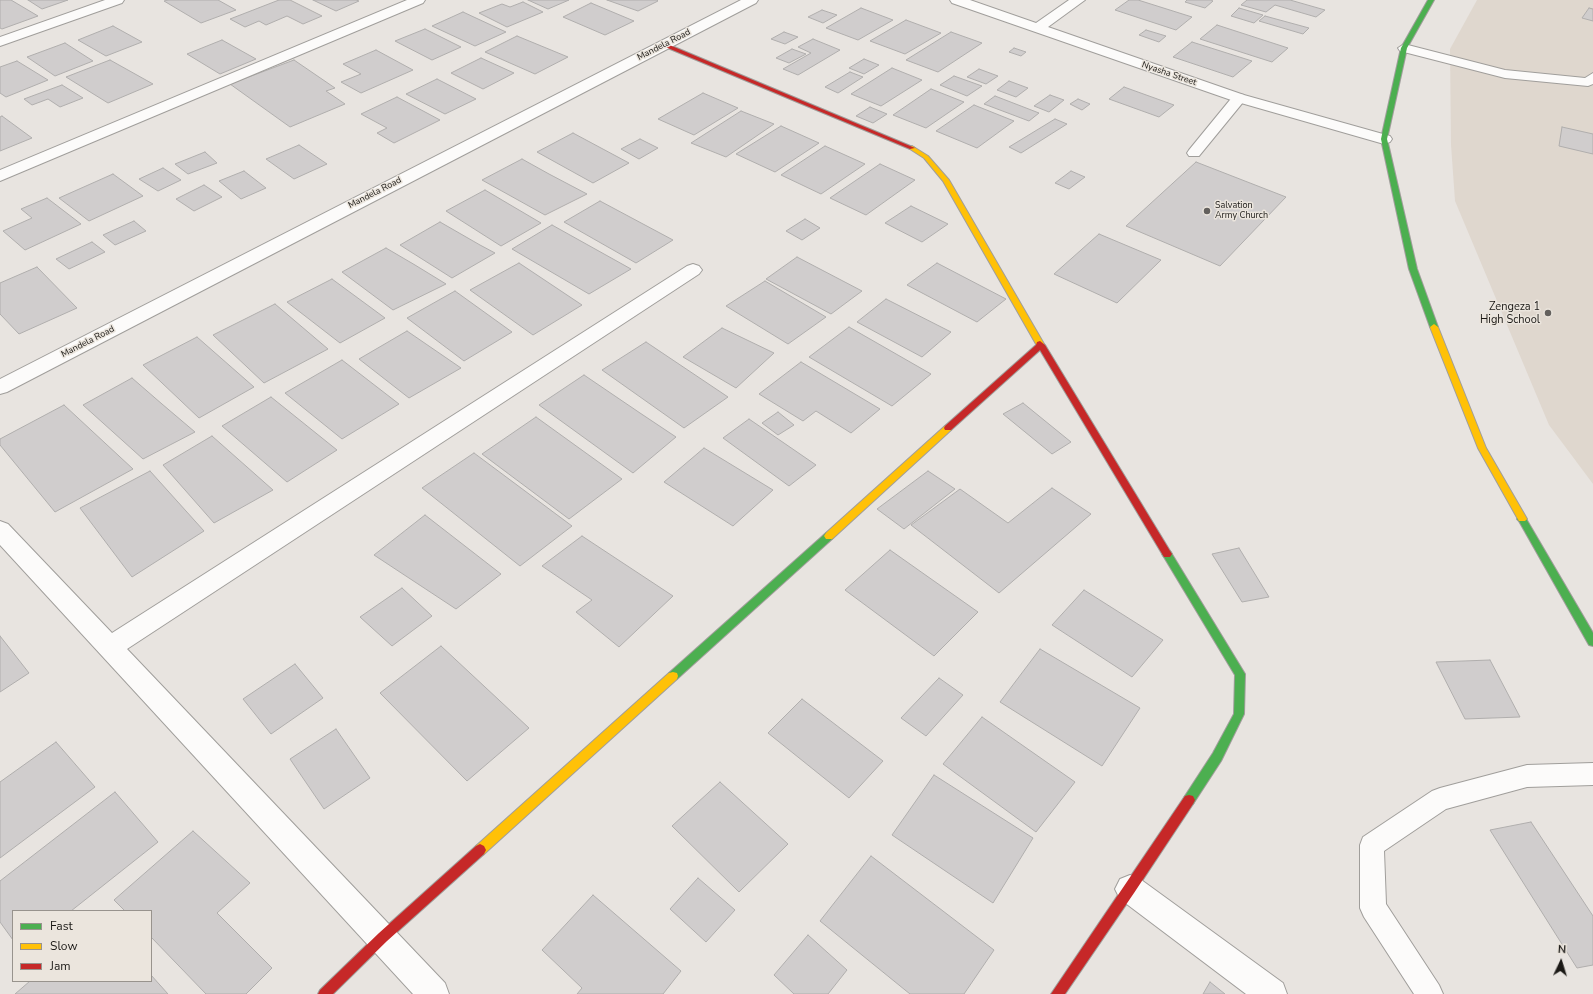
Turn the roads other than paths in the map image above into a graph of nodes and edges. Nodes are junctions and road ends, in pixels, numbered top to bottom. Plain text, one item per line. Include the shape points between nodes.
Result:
1 (117, 0) edge
2 (418, 0) edge
3 (751, 0) edge
4 (957, 0) edge
5 (1078, 0) edge
6 (1431, 0) edge
7 (1037, 28) junction
8 (0, 42) edge
9 (665, 45) junction
10 (1404, 48) junction
11 (1593, 76) edge
12 (1239, 98) junction
13 (1384, 139) junction
14 (1194, 153) dead end
15 (0, 176) edge
16 (693, 270) dead end
17 (1041, 345) junction
18 (0, 387) edge
19 (0, 530) edge
20 (1593, 642) edge
21 (110, 648) junction
22 (1593, 774) edge
23 (1130, 889) junction
24 (383, 937) junction
25 (324, 994) edge
26 (434, 994) edge
27 (1057, 994) edge
28 (1272, 994) edge
29 (1430, 994) edge

1 - 8 street
2 - 15 street
3 - 9 street, Mandela Road
4 - 7 street, Nyasha Street
5 - 7 street
6 - 10 street
7 - 12 street, Nyasha Street
9 - 17 street via 907,145 926,157 946,180
9 - 18 street, Mandela Road
10 - 11 lane via 1505,74 1588,82
10 - 13 street
12 - 13 street, Nyasha Street
12 - 14 lane
13 - 20 street via 1413,269 1482,448
16 - 21 street
17 - 23 street via 1240,674 1239,714 1236,720 1217,757
17 - 24 street
19 - 21 street
21 - 24 street
22 - 29 lane via 1527,776 1440,799 1372,845 1373,908
23 - 27 street
23 - 28 street
24 - 25 street
24 - 26 street

